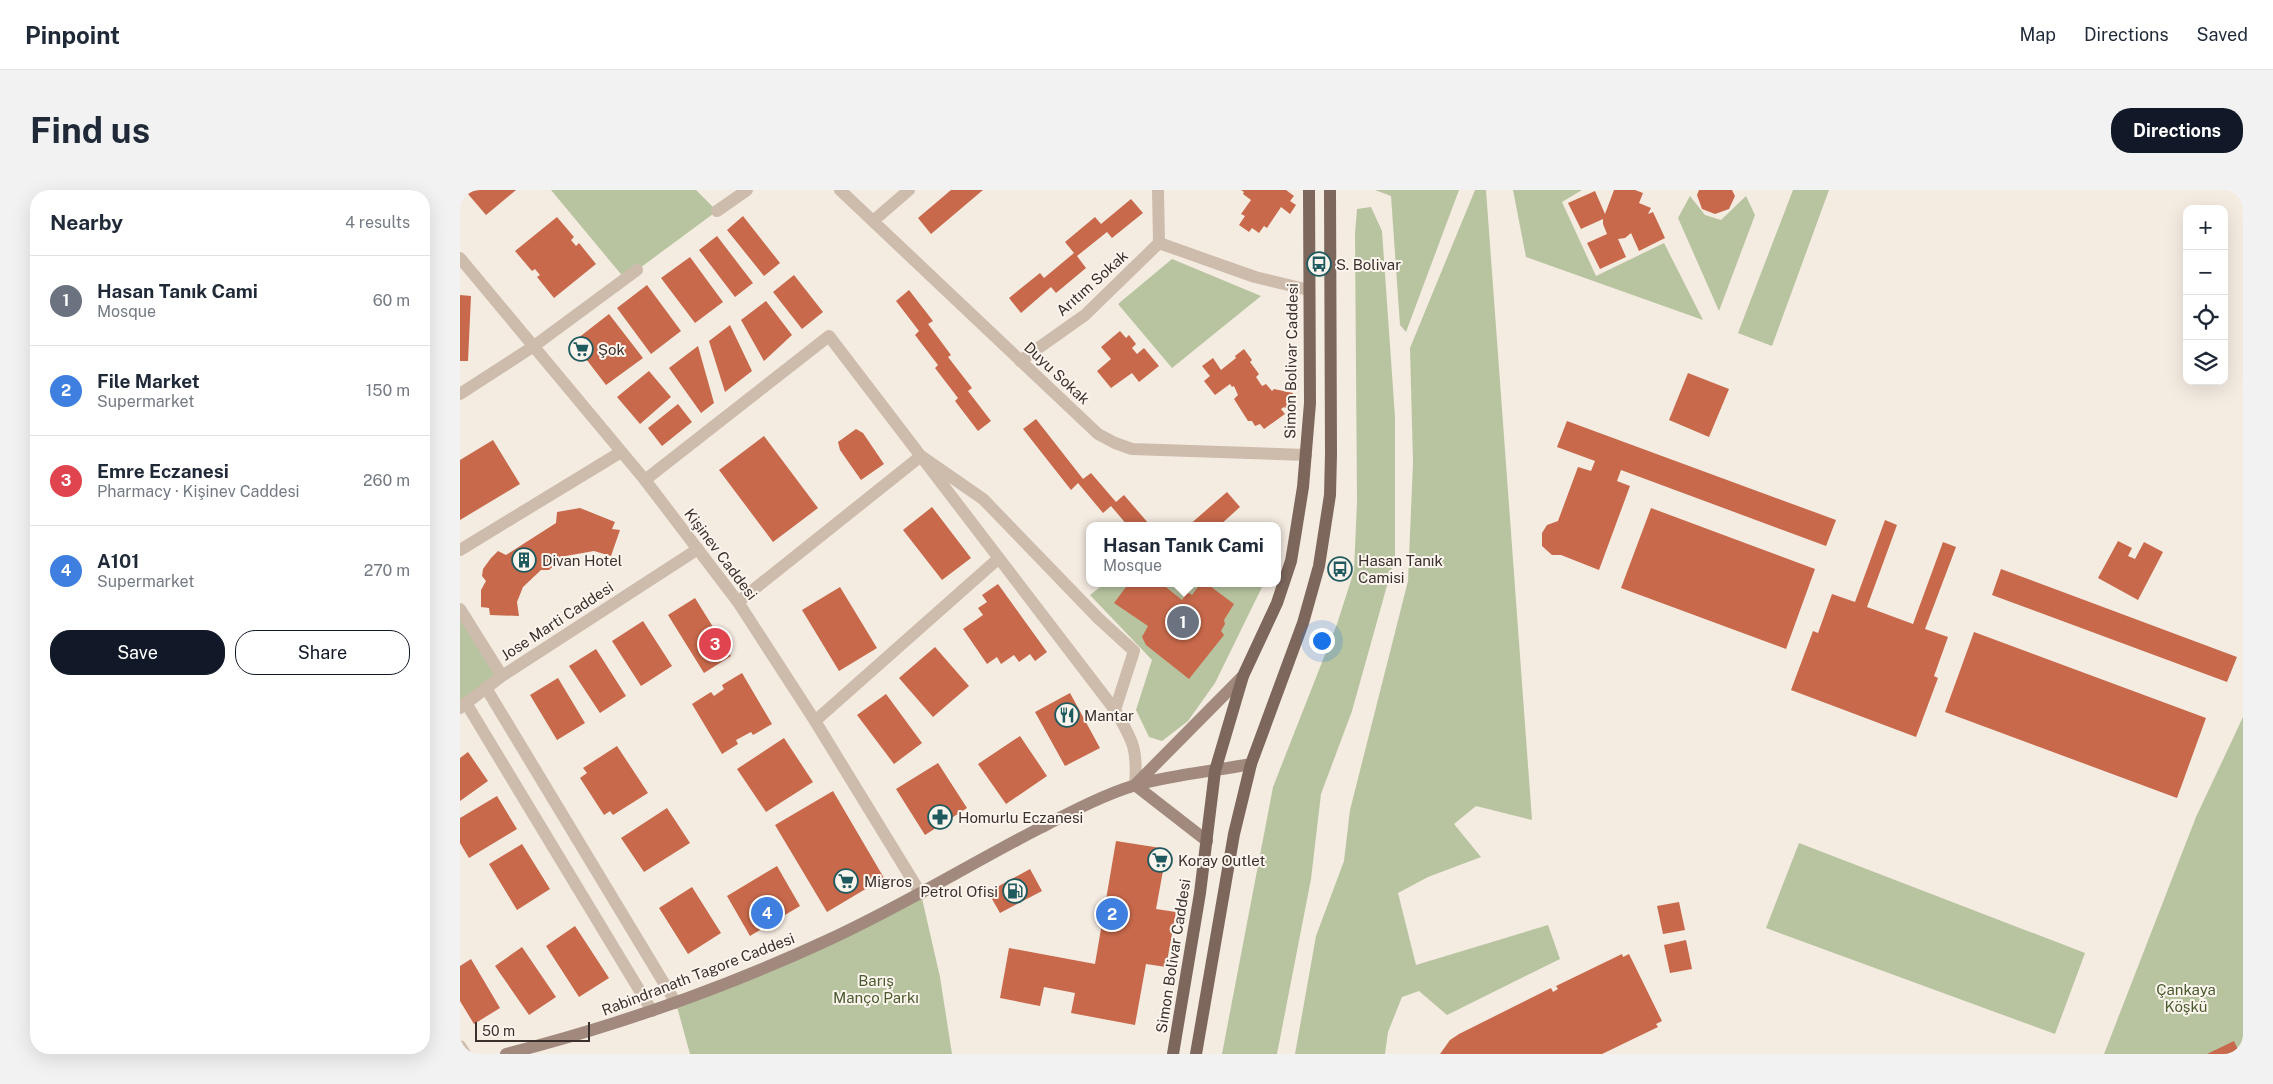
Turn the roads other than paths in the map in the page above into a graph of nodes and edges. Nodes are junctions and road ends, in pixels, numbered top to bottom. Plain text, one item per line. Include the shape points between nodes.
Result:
1 (747, 190) edge
2 (840, 190) edge
3 (909, 190) edge
4 (1158, 190) edge
5 (1309, 190) edge
6 (1330, 190) edge
7 (717, 211) dead end
8 (873, 221) junction
9 (1159, 243) junction
10 (460, 258) edge
11 (637, 270) dead end
12 (1309, 290) junction
13 (534, 346) junction
14 (1020, 361) junction
15 (460, 394) edge
16 (621, 452) junction
17 (1306, 455) junction
18 (920, 456) junction
19 (645, 480) junction
20 (698, 549) junction
21 (460, 550) edge
22 (999, 558) junction
23 (738, 602) junction
24 (460, 609) edge
25 (502, 676) junction
26 (1243, 676) junction
27 (486, 688) junction
28 (463, 705) edge
29 (1116, 710) junction
30 (815, 721) junction
31 (1251, 764) junction
32 (1215, 771) junction
33 (1135, 785) junction
34 (1207, 841) junction
35 (921, 894) junction
36 (676, 1003) junction
37 (652, 1011) junction
38 (460, 1046) edge
39 (465, 1054) edge
40 (506, 1054) edge
41 (1173, 1054) edge
42 (1196, 1054) edge

1 - 7 street
2 - 8 street, Duyu Sokak
3 - 8 street
4 - 9 street
5 - 12 main road, Simon Bolivar Caddesi
6 - 31 main road via 1331,462 1324,542 1303,623
8 - 14 street, Duyu Sokak
9 - 12 street via 1255,277
9 - 14 street, Arıtım Sokak via 1084,315
10 - 13 street, Kişinev Caddesi
11 - 13 street
12 - 17 main road, Simon Bolivar Caddesi via 1310,403
13 - 15 street
13 - 16 street, Kişinev Caddesi
14 - 17 street, Duyu Sokak via 1098,434 1132,449
16 - 19 street, Kişinev Caddesi
16 - 21 street
17 - 26 main road, Simon Bolivar Caddesi via 1288,568 1265,632
18 - 19 street via 829,336
18 - 22 street
18 - 23 street
18 - 29 street via 983,499 1098,618 1134,650
19 - 20 street, Kişinev Caddesi
20 - 23 street, Kişinev Caddesi
20 - 25 street, Jose Marti Caddesi
22 - 29 street
22 - 30 street
23 - 30 street, Kişinev Caddesi
24 - 25 street
25 - 27 street, Jose Marti Caddesi
26 - 32 main road, Simon Bolivar Caddesi
26 - 33 main road, Rabindranath Tagore Caddesi
27 - 28 street, Jose Marti Caddesi
27 - 36 street
28 - 37 street
29 - 33 street via 1130,735 1137,758
30 - 35 street, Kişinev Caddesi
31 - 32 main road, Rabindranath Tagore Caddesi
31 - 42 main road via 1234,834
32 - 33 main road, Rabindranath Tagore Caddesi
32 - 34 main road, Simon Bolivar Caddesi
33 - 34 main road
33 - 35 main road, Rabindranath Tagore Caddesi via 1077,809
34 - 41 main road, Simon Bolivar Caddesi
35 - 36 main road, Rabindranath Tagore Caddesi via 827,941
36 - 37 main road, Rabindranath Tagore Caddesi
37 - 40 main road, Rabindranath Tagore Caddesi via 585,1034
38 - 39 street

